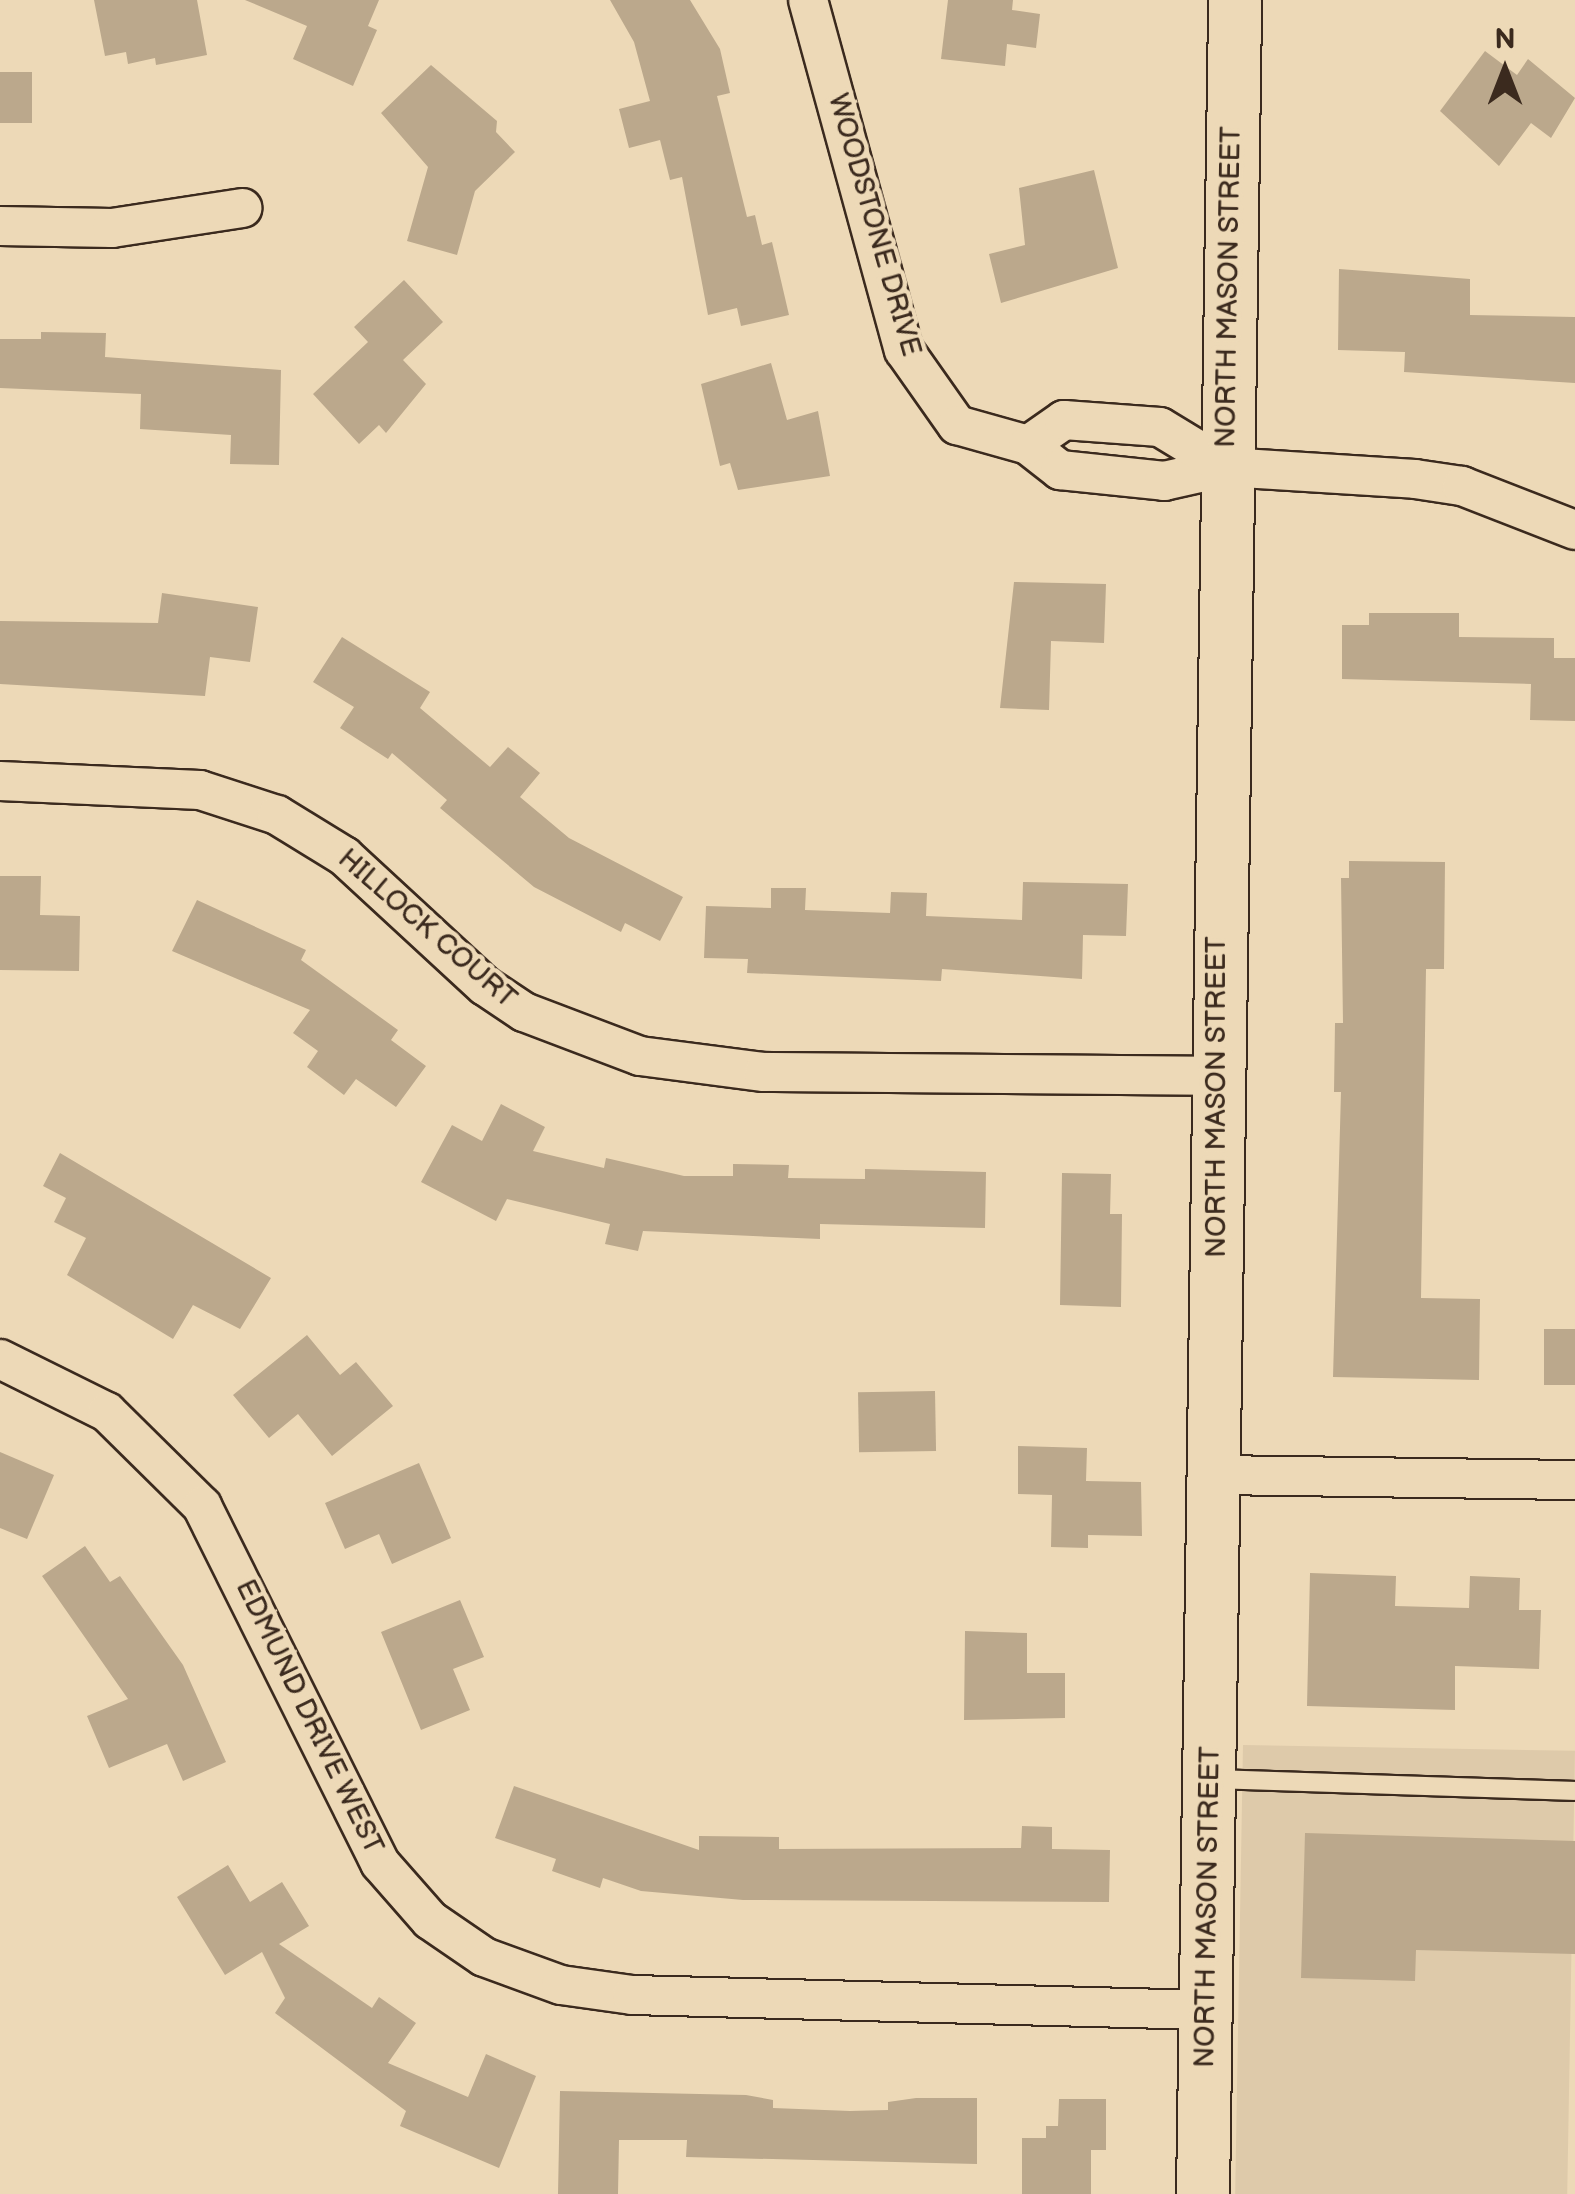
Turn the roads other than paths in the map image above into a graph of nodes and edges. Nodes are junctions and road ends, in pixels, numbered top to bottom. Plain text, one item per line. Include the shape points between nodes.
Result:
1 (808, 0) edge
2 (1234, 0) edge
3 (242, 208) dead end
4 (0, 226) edge
5 (1028, 445) junction
6 (1226, 466) junction
7 (1575, 530) edge
8 (0, 781) edge
9 (1216, 1076) junction
10 (0, 1359) edge
11 (1215, 1475) junction
12 (1575, 1480) edge
13 (1210, 1779) junction
14 (1575, 1792) edge
15 (1205, 2010) junction
16 (1203, 2194) edge

1 - 5 street, WOODSTONE DRIVE via 904,350 958,425
2 - 6 street, NORTH MASON STREET
3 - 4 street via 112,228
5 - 6 street, WOODSTONE DRIVE via 1060,470 1164,481
5 - 6 street via 1064,420 1160,427
6 - 7 street via 1462,486
6 - 9 street, NORTH MASON STREET
8 - 9 street, HILLOCK COURT via 200,790 277,815 344,856 485,986 524,1012 640,1056 764,1072
9 - 11 street, NORTH MASON STREET
10 - 15 street, EDMUND DRIVE WEST via 107,1412 190,1492 224,1540 380,1863 430,1920 484,1957 560,1986 632,1995
11 - 12 street
11 - 13 street, NORTH MASON STREET
13 - 14 lane
13 - 15 street, NORTH MASON STREET
15 - 16 street, NORTH MASON STREET

